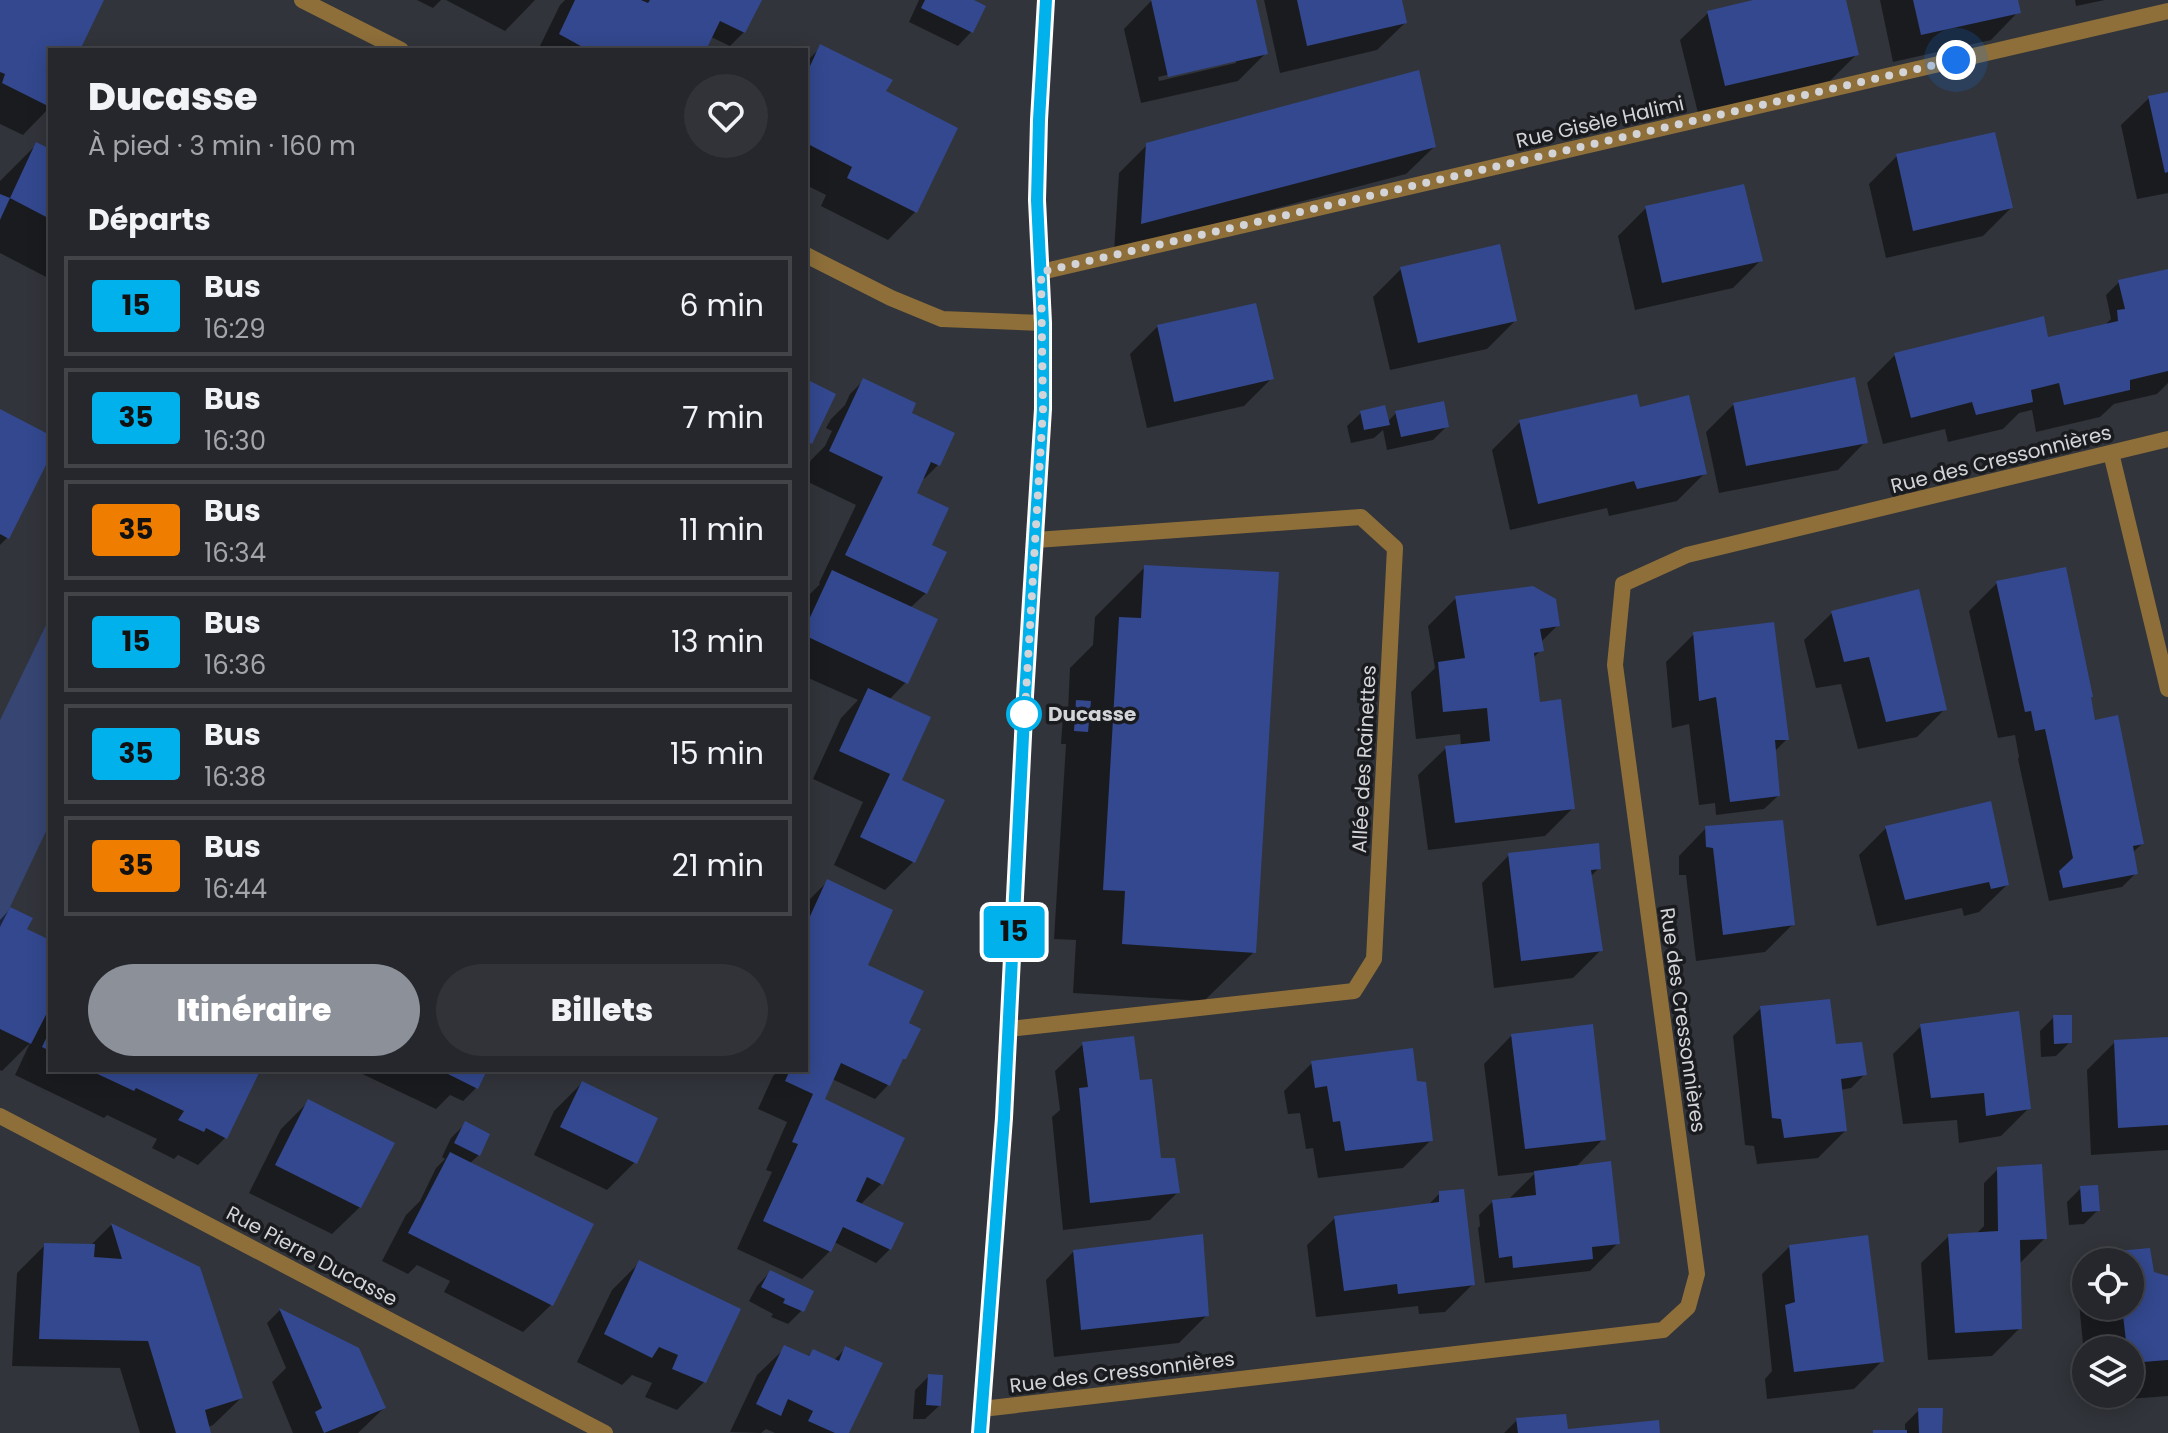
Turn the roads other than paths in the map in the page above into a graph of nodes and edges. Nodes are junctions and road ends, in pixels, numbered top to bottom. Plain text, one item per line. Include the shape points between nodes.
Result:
1 (302, 0) edge
2 (1046, 0) edge
3 (2168, 11) edge
4 (397, 48) edge
5 (808, 256) edge
6 (1041, 272) junction
7 (1043, 323) junction
8 (2168, 439) edge
9 (2111, 453) junction
10 (1036, 540) junction
11 (2168, 689) edge
12 (1009, 1029) junction
13 (0, 1116) edge
14 (982, 1409) junction
15 (605, 1433) edge
16 (980, 1433) edge

1 - 4 street
2 - 6 street via 1037,200
3 - 6 street, Rue Gisèle Halimi
5 - 7 street via 942,319
6 - 7 street
7 - 10 street
8 - 9 street, Rue des Cressonnières
9 - 11 street
9 - 14 street, Rue des Cressonnières via 1687,555 1623,584 1615,665 1697,1274 1688,1307 1663,1330
10 - 12 street
10 - 12 street, Allée des Rainettes via 1361,517 1395,548 1374,959 1354,991
12 - 14 street
13 - 15 street, Rue Pierre Ducasse
14 - 16 street

